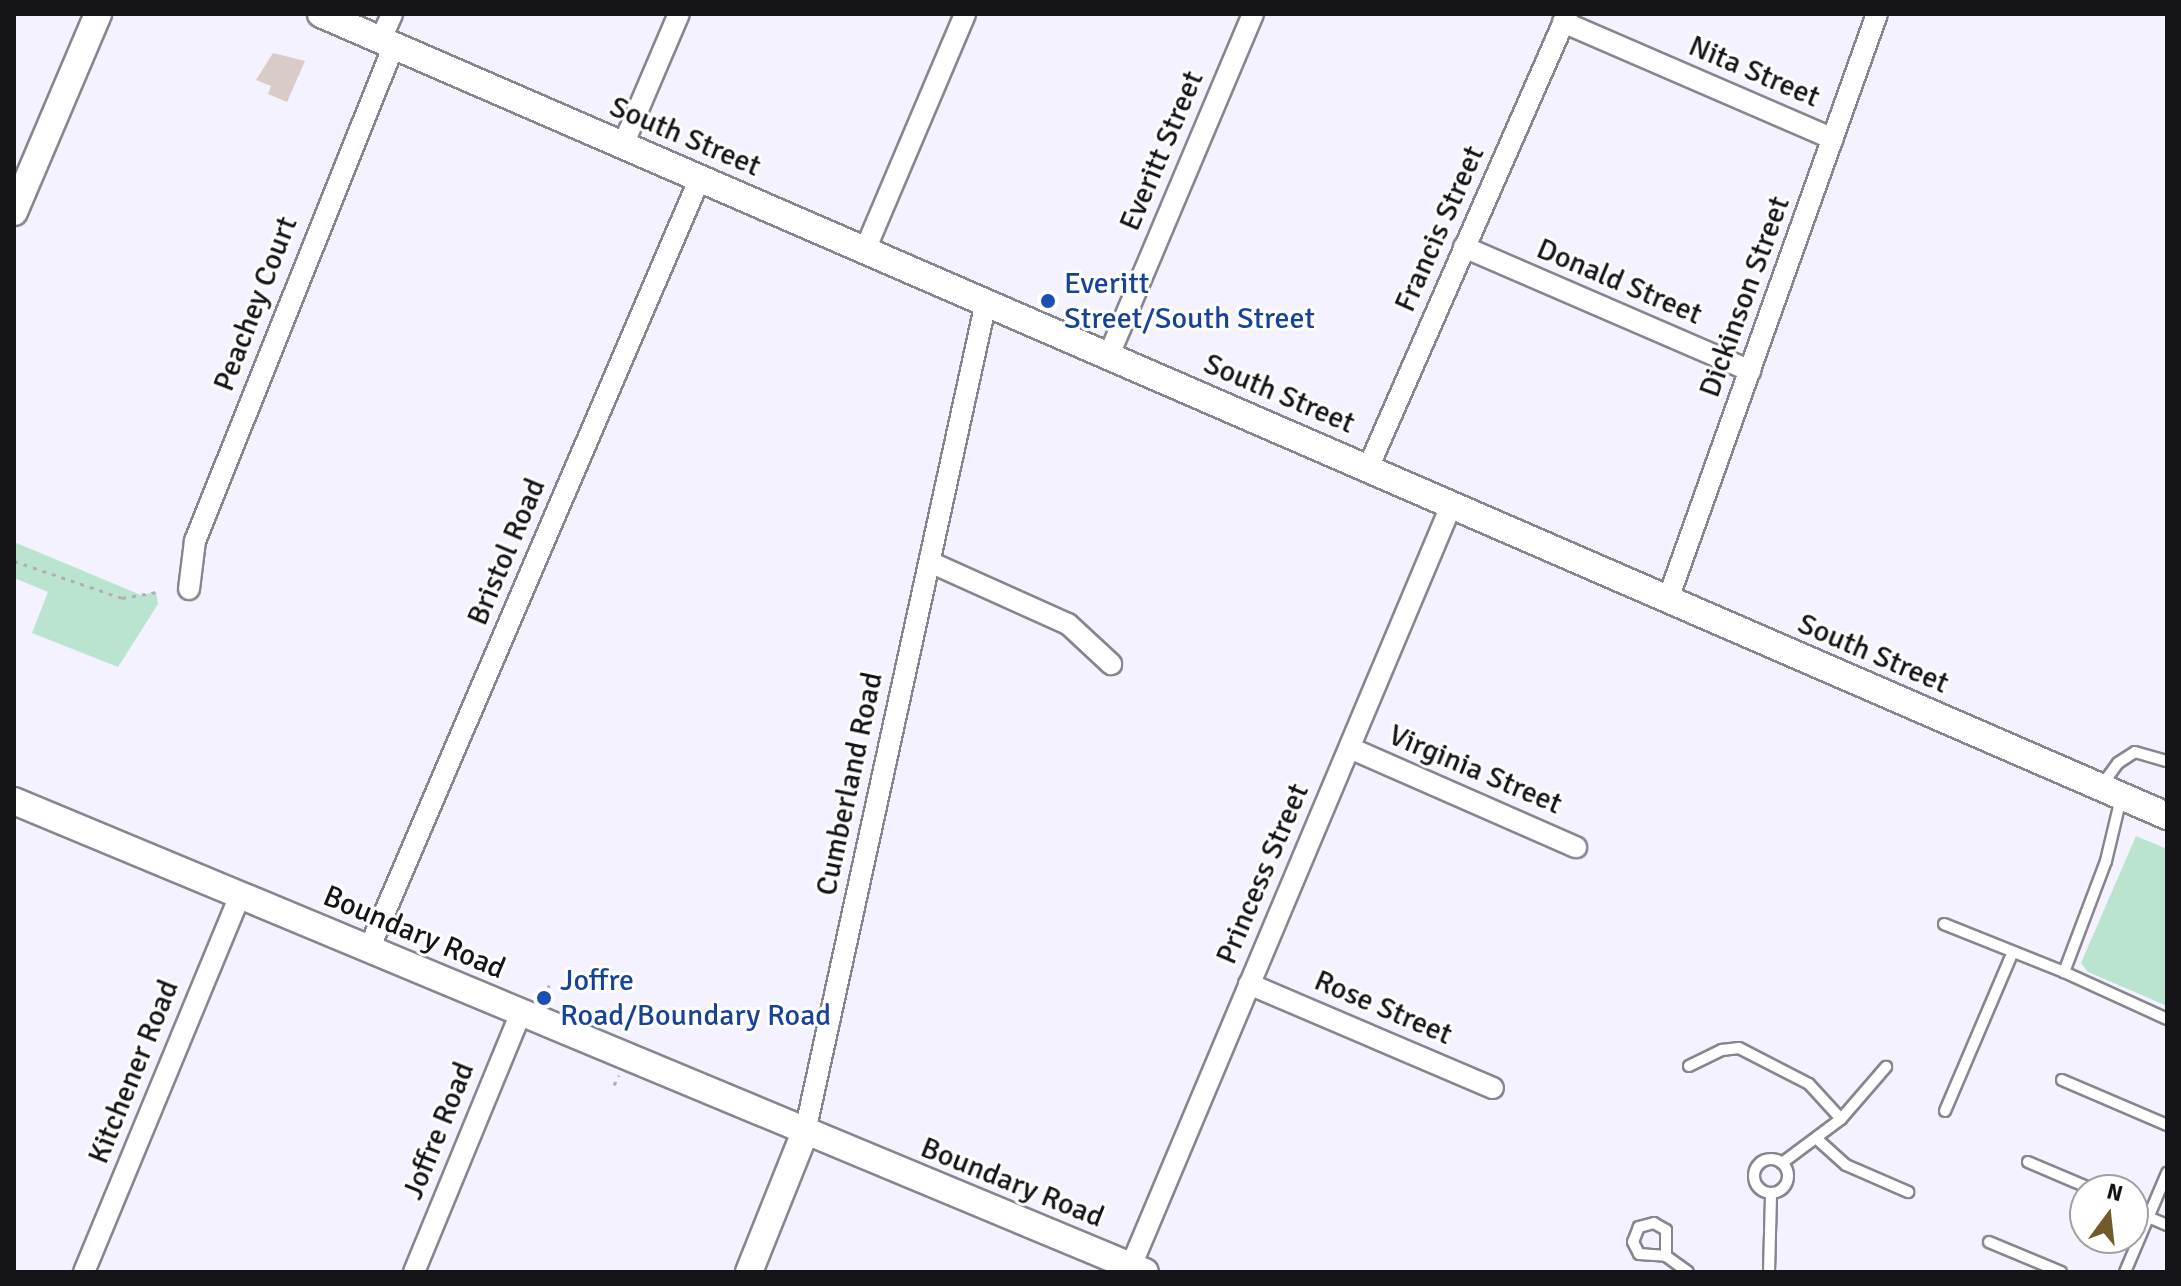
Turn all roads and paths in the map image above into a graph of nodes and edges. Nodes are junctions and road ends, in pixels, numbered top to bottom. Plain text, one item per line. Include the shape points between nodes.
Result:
1 (98, 14) edge
2 (321, 14) edge
3 (392, 14) edge
4 (679, 14) edge
5 (965, 14) edge
6 (1253, 14) edge
7 (1877, 14) edge
8 (1565, 18) edge
9 (388, 42) junction
10 (1833, 139) junction
11 (623, 145) junction
12 (700, 178) junction
13 (17, 196) edge
14 (1464, 247) junction
15 (865, 250) junction
16 (986, 302) junction
17 (1109, 355) junction
18 (1750, 371) junction
19 (1368, 468) junction
20 (1451, 506) junction
21 (14, 561) edge
22 (932, 563) junction
23 (189, 589) dead end
24 (156, 592) dead end
25 (1668, 599) junction
26 (1111, 664) dead end
27 (1350, 748) junction
28 (2167, 761) edge
29 (2111, 792) junction
30 (14, 801) edge
31 (2167, 815) edge
32 (1576, 847) dead end
33 (240, 896) junction
34 (1944, 924) dead end
35 (369, 949) junction
36 (2012, 954) junction
37 (2064, 972) junction
38 (550, 983) dead end
39 (1249, 984) junction
40 (544, 998) dead end
41 (521, 1012) junction
42 (2167, 1019) edge
43 (1689, 1066) dead end
44 (1886, 1067) dead end
45 (2062, 1080) dead end
46 (1493, 1088) dead end
47 (1945, 1111) dead end
48 (1841, 1119) junction
49 (2167, 1125) edge
50 (805, 1132) junction
51 (1817, 1139) junction
52 (2028, 1162) dead end
53 (1782, 1163) junction
54 (2167, 1173) edge
55 (2069, 1179) edge
56 (1908, 1192) dead end
57 (1771, 1193) junction
58 (2149, 1215) joint
59 (2167, 1225) edge
60 (1989, 1242) dead end
61 (1666, 1256) dead end
62 (1138, 1269) edge
63 (84, 1272) edge
64 (414, 1272) edge
65 (749, 1272) edge
66 (1688, 1272) edge
67 (1769, 1272) edge
68 (2061, 1272) edge

1 - 13 street
2 - 9 street, South Street
3 - 9 street, Peachey Court
4 - 11 street
5 - 15 street
6 - 17 street, Everitt Street
7 - 10 street, Dickinson Street
8 - 10 street, Nita Street
8 - 14 street, Francis Street
9 - 11 street, South Street
9 - 23 street, Peachey Court via 195,541
10 - 18 street, Dickinson Street
11 - 12 street, South Street
12 - 15 street, South Street
12 - 35 street, Bristol Road
14 - 18 street, Donald Street
14 - 19 street, Francis Street
15 - 16 street, South Street
16 - 17 street, South Street
16 - 22 street, Cumberland Road
17 - 19 street, South Street
18 - 25 street, Dickinson Street
19 - 20 street, South Street
20 - 25 street, South Street
20 - 27 street, Princess Street
21 - 24 path via 122,598
22 - 26 street via 1068,624
22 - 50 street, Cumberland Road
25 - 29 street, South Street
27 - 32 street, Virginia Street
27 - 39 street, Princess Street
28 - 29 lane via 2135,752 2118,763
29 - 31 street, South Street
29 - 37 lane via 2106,861
30 - 33 street, Boundary Road
33 - 35 street, Boundary Road
33 - 63 street, Kitchener Road
34 - 36 lane
35 - 41 street, Boundary Road
36 - 37 lane
36 - 47 lane
37 - 42 lane
38 - 40 path
39 - 46 street, Rose Street
39 - 62 street, Princess Street
41 - 50 street, Boundary Road
41 - 64 street, Joffre Road
43 - 48 lane via 1739,1048 1809,1084
44 - 48 lane
45 - 49 lane
48 - 51 lane
50 - 62 street, Boundary Road
50 - 65 street, Cumberland Road
51 - 53 lane
51 - 56 lane via 1846,1165
52 - 55 lane
53 - 57 lane via 1787,1182
53 - 57 lane via 1764,1161 1755,1171 1757,1186
54 - 58 lane
57 - 67 lane
58 - 59 lane
60 - 68 lane
61 - 66 lane

